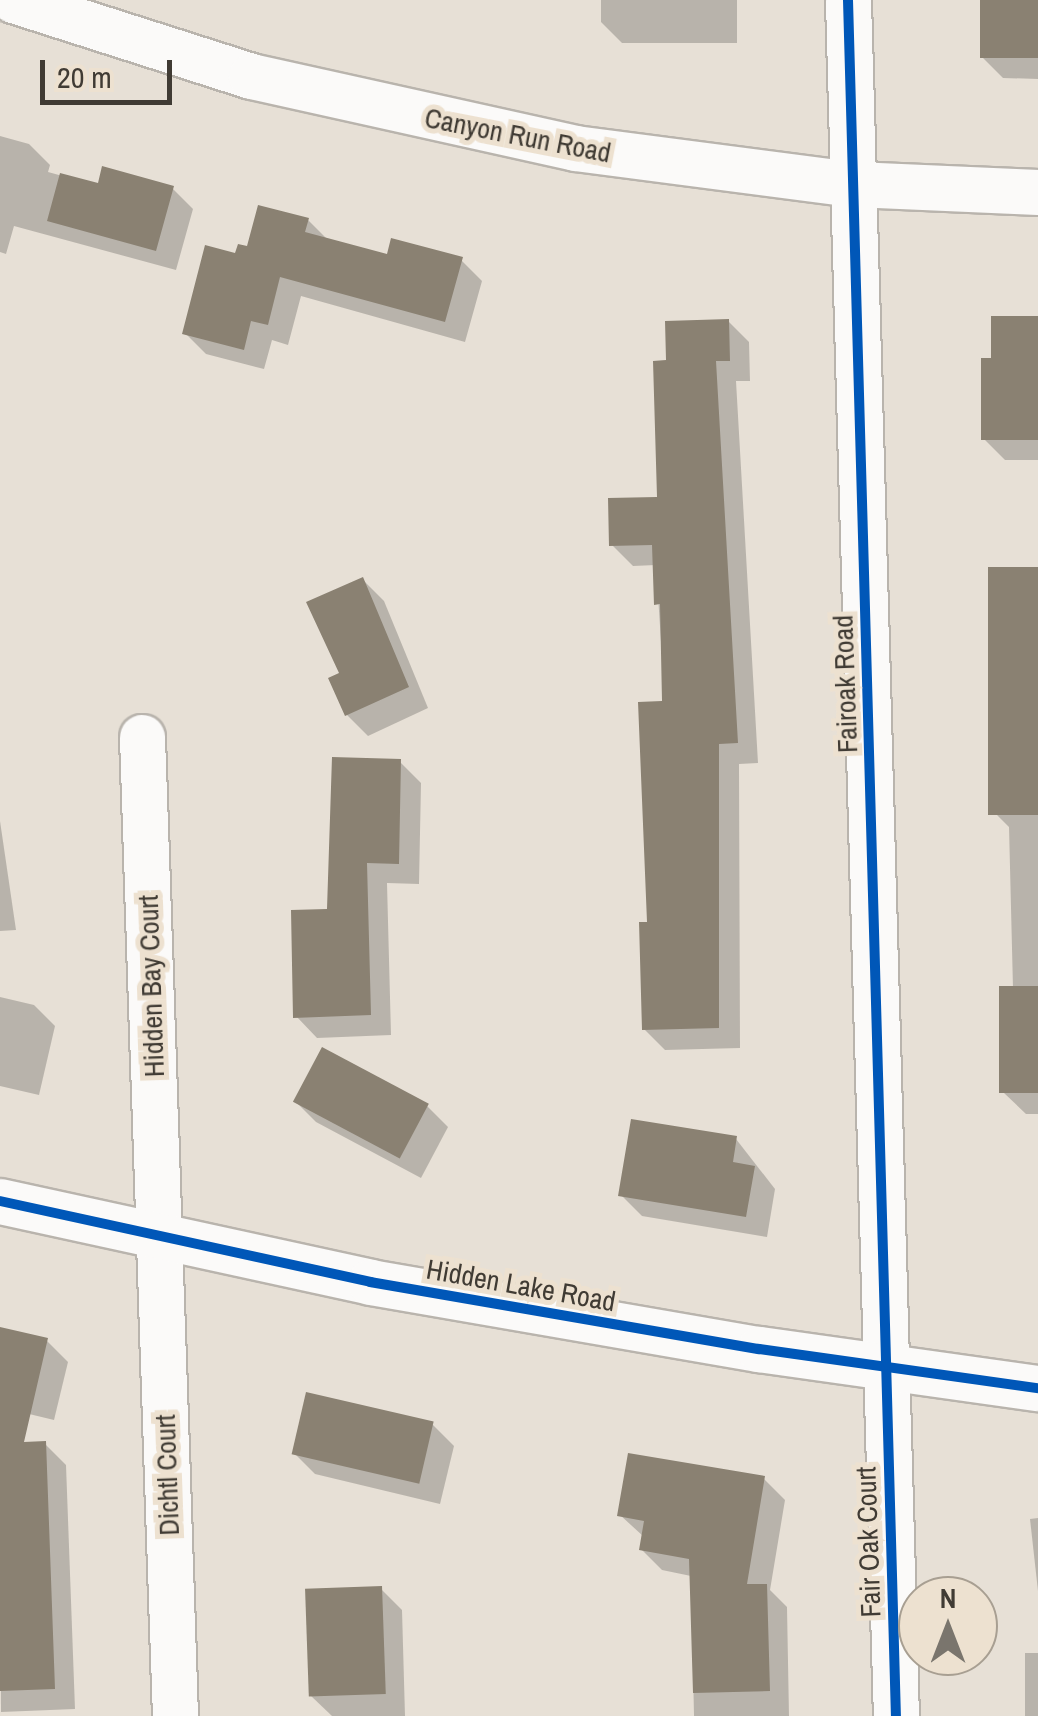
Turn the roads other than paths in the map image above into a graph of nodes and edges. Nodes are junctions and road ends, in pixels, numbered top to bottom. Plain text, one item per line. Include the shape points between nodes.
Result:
1 (14, 0) edge
2 (848, 0) edge
3 (133, 20) edge
4 (854, 184) junction
5 (1038, 192) edge
6 (142, 737) dead end
7 (0, 1201) edge
8 (159, 1235) junction
9 (886, 1368) junction
10 (1038, 1388) edge
11 (174, 1716) edge
12 (896, 1716) edge

1 - 3 street, Canyon Run Road
2 - 4 street, Fairoak Road
3 - 4 street, Canyon Run Road via 378,108 575,148
4 - 5 street, Canyon Run Road
4 - 9 street, Fairoak Road
6 - 8 street, Hidden Bay Court
7 - 8 street, Hidden Lake Road
8 - 9 street, Hidden Lake Road via 370,1282
8 - 11 street, Dichtl Court
9 - 10 street, Hidden Lake Road
9 - 12 street, Fair Oak Court

